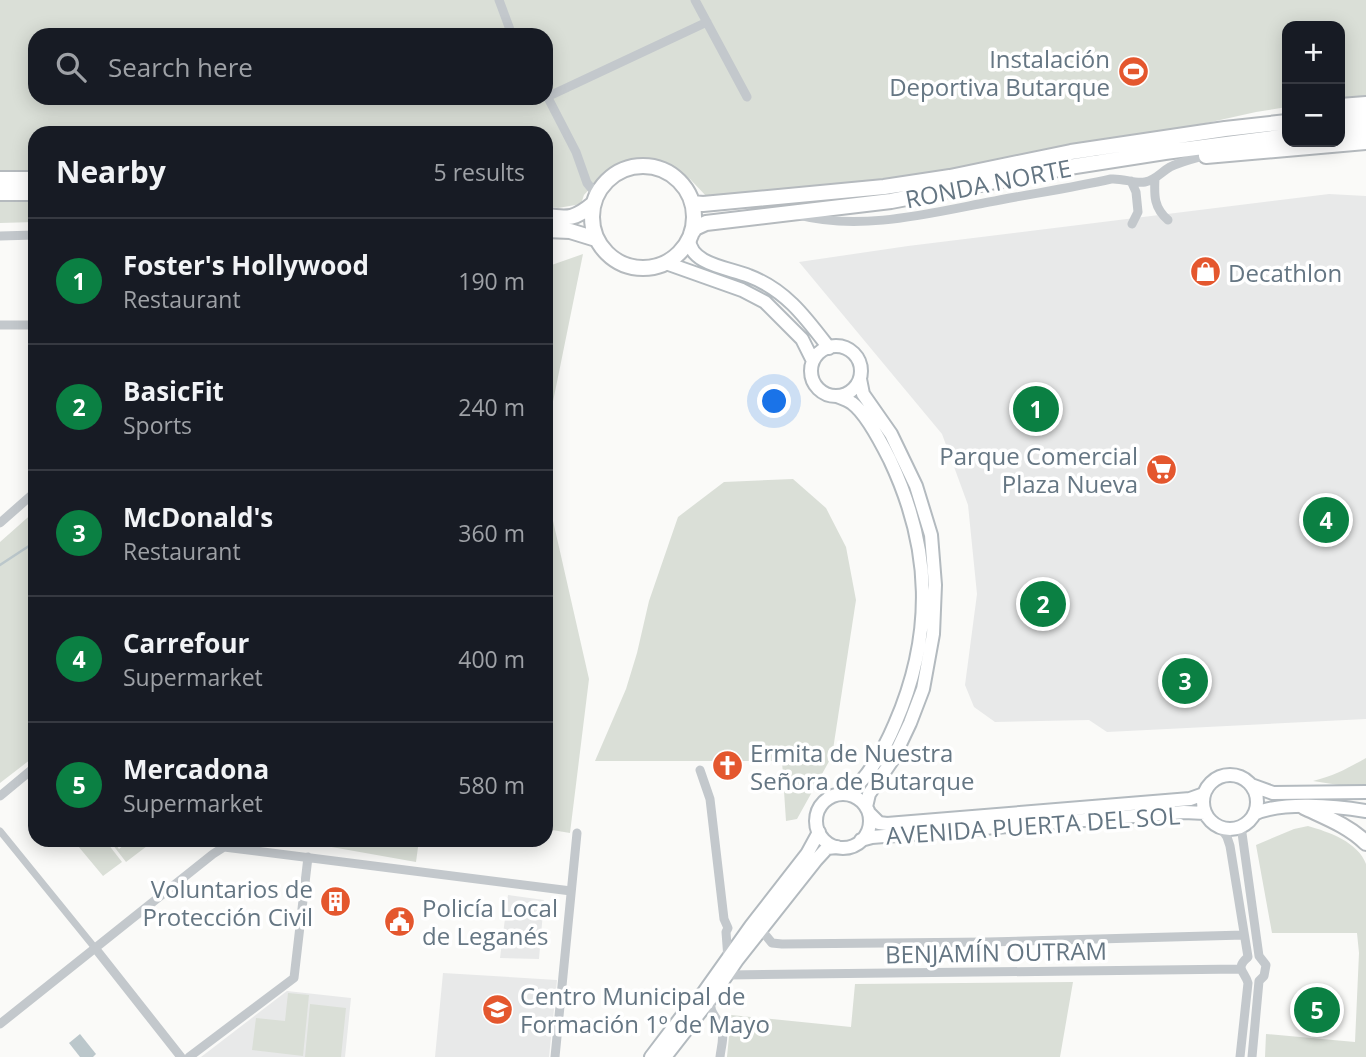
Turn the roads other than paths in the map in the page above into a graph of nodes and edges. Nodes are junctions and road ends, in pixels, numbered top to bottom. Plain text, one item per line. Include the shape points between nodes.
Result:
1 (499, 0) edge
2 (695, 0) edge
3 (707, 22) junction
4 (509, 28) edge
5 (553, 92) edge
6 (747, 97) dead end
7 (1366, 104) edge
8 (552, 105) edge
9 (1345, 106) edge
10 (1282, 115) edge
11 (1366, 115) edge
12 (1345, 117) edge
13 (1282, 123) edge
14 (1225, 129) junction
15 (1366, 129) edge
16 (1345, 131) edge
17 (1282, 137) edge
18 (1366, 144) edge
19 (1203, 156) junction
20 (28, 178) edge
21 (1156, 178) junction
22 (0, 179) edge
23 (1131, 181) junction
24 (973, 186) junction
25 (0, 193) edge
26 (28, 193) edge
27 (595, 200) junction
28 (692, 203) junction
29 (789, 213) junction
30 (553, 217) edge
31 (1168, 220) dead end
32 (1132, 225) dead end
33 (553, 230) edge
34 (28, 235) edge
35 (0, 236) edge
36 (690, 236) junction
37 (596, 239) junction
38 (666, 263) junction
39 (0, 325) edge
40 (28, 325) edge
41 (829, 348) junction
42 (813, 361) junction
43 (859, 379) junction
44 (837, 396) junction
45 (28, 498) edge
46 (0, 523) edge
47 (700, 770) dead end
48 (28, 773) edge
49 (1251, 786) junction
50 (1366, 792) edge
51 (848, 794) junction
52 (1204, 794) junction
53 (0, 796) edge
54 (1304, 807) junction
55 (868, 810) junction
56 (1366, 811) edge
57 (1205, 813) junction
58 (1254, 814) junction
59 (1241, 827) junction
60 (1221, 828) junction
61 (0, 831) edge
62 (577, 832) dead end
63 (819, 832) junction
64 (861, 840) junction
65 (1366, 843) edge
66 (218, 847) edge
67 (246, 847) edge
68 (837, 847) junction
69 (308, 857) junction
70 (571, 891) junction
71 (728, 928) junction
72 (756, 928) junction
73 (1244, 935) junction
74 (96, 948) junction
75 (1259, 956) junction
76 (1248, 957) junction
77 (733, 960) junction
78 (1241, 969) junction
79 (727, 975) junction
80 (752, 975) junction
81 (1247, 978) junction
82 (1260, 979) junction
83 (711, 998) junction
84 (0, 1024) edge
85 (181, 1057) edge
86 (189, 1057) edge
87 (555, 1057) edge
88 (650, 1057) edge
89 (665, 1057) edge
90 (720, 1057) edge
91 (1240, 1057) edge
92 (1252, 1057) edge

1 - 4 street
2 - 3 street
3 - 5 street
3 - 6 street
7 - 9 main road
8 - 27 street
10 - 14 main road, RONDA NORTE
11 - 12 main road
13 - 14 main road, RONDA NORTE
14 - 28 main road, RONDA NORTE via 884,187
15 - 16 main road
17 - 24 main road, RONDA NORTE via 1069,167
18 - 19 main road
19 - 21 street via 1174,165
19 - 24 main road via 1016,185
20 - 22 main road
21 - 23 street
21 - 31 street via 1159,212
23 - 29 street via 1111,179 919,215 854,222
23 - 32 street via 1138,212
24 - 29 main road, RONDA NORTE
25 - 26 main road
27 - 28 main road via 605,182 617,173 646,166 674,177
27 - 30 main road via 580,215
27 - 37 main road via 592,225
28 - 36 main road
29 - 36 main road, RONDA NORTE via 706,223
33 - 37 main road
34 - 35 street
36 - 38 main road, RONDA NORTE via 680,253
36 - 41 main road via 694,253 775,289 799,309
37 - 38 main road via 608,255 626,266
38 - 42 main road via 765,302 802,339
39 - 40 street
41 - 42 main road
41 - 43 main road via 853,354 860,365
42 - 44 main road via 815,385
43 - 44 main road via 851,391
43 - 55 main road via 863,394 891,434 916,486 930,535 935,585 933,634 923,688 893,759 869,794
44 - 51 main road via 862,414 903,488 923,576 923,620 904,704 877,760
45 - 46 street
47 - 71 street via 710,799
48 - 53 street
49 - 50 main road via 1273,793
49 - 52 main road via 1239,777 1225,775 1212,782
49 - 58 main road via 1257,799
51 - 55 main road
51 - 63 main road via 832,796 821,806
52 - 55 main road, AVENIDA PUERTA DEL SOL via 1190,799 897,824 879,823
52 - 57 main road
54 - 56 main road
54 - 58 main road via 1273,807
54 - 65 main road
55 - 64 main road via 869,828
57 - 60 main road
57 - 64 main road, AVENIDA PUERTA DEL SOL
58 - 59 main road
59 - 60 main road
59 - 75 street
60 - 73 street via 1230,846
61 - 74 street
62 - 70 street
63 - 68 main road
63 - 72 main road
64 - 68 main road
66 - 74 street
67 - 69 street
68 - 72 main road via 827,848
69 - 70 street
69 - 86 street via 295,978
70 - 87 street
71 - 72 street
71 - 77 street
72 - 73 street, BENJAMÍN OUTRAM via 772,943 782,944
72 - 77 main road
72 - 77 main road via 737,946
73 - 76 street
74 - 84 street
74 - 85 street
75 - 76 street
75 - 82 street via 1266,965
76 - 78 street
77 - 79 main road
77 - 80 street
77 - 88 main road
78 - 80 street, BENJAMÍN OUTRAM
78 - 81 street
79 - 80 street, BENJAMÍN OUTRAM
79 - 83 main road
81 - 82 street
81 - 91 street
82 - 92 street
83 - 89 main road
83 - 90 street via 710,1008 723,1037

